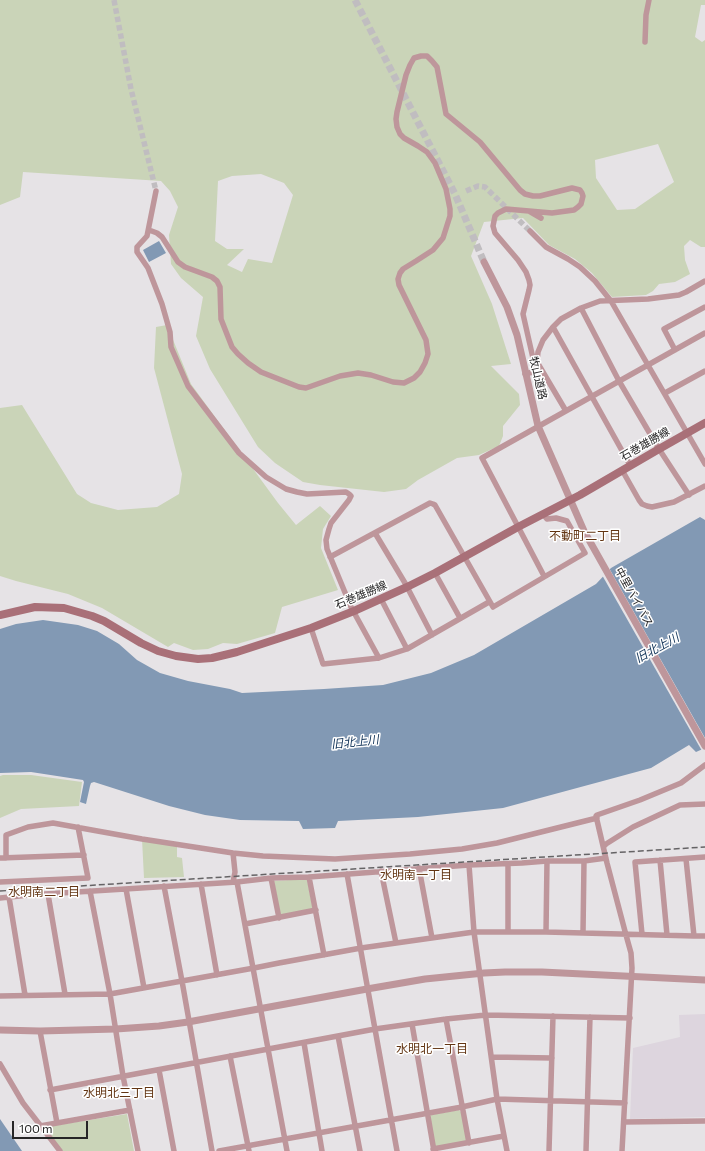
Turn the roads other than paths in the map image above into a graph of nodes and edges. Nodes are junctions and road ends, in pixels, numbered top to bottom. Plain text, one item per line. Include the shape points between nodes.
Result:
1 (649, 0) edge
2 (645, 42) dead end
3 (156, 191) tunnel mouth
4 (529, 211) junction
5 (541, 218) dead end
6 (149, 230) junction
7 (530, 231) tunnel mouth
8 (484, 262) tunnel mouth
9 (705, 282) edge
10 (611, 301) junction
11 (705, 307) edge
12 (580, 308) junction
13 (553, 327) junction
14 (705, 333) edge
15 (676, 350) junction
16 (648, 365) junction
17 (705, 371) edge
18 (525, 374) junction
19 (619, 381) junction
20 (665, 394) junction
21 (592, 397) junction
22 (566, 411) junction
23 (705, 423) edge
24 (538, 426) junction
25 (688, 433) junction
26 (659, 449) junction
27 (705, 464) edge
28 (630, 465) junction
29 (622, 470) junction
30 (705, 486) edge
31 (689, 495) junction
32 (570, 500) junction
33 (543, 514) junction
34 (518, 527) junction
35 (375, 532) junction
36 (330, 556) junction
37 (465, 557) junction
38 (435, 573) junction
39 (544, 576) junction
40 (407, 587) junction
41 (381, 599) junction
42 (489, 602) junction
43 (354, 611) junction
44 (0, 612) edge
45 (460, 618) junction
46 (311, 628) junction
47 (432, 635) junction
48 (407, 649) junction
49 (379, 658) junction
50 (705, 746) edge
51 (705, 765) edge
52 (705, 804) edge
53 (597, 818) junction
54 (78, 827) junction
55 (604, 846) junction
56 (233, 853) junction
57 (84, 855) junction
58 (705, 857) edge
59 (3, 858) edge
60 (606, 858) junction
61 (686, 859) junction
62 (660, 860) junction
63 (547, 861) junction
64 (584, 861) junction
65 (508, 864) junction
66 (469, 865) junction
67 (419, 868) junction
68 (381, 871) junction
69 (347, 874) junction
70 (309, 877) junction
71 (272, 878) junction
72 (0, 882) edge
73 (235, 882) junction
74 (201, 884) junction
75 (164, 886) junction
76 (126, 889) junction
77 (90, 891) junction
78 (48, 894) junction
79 (9, 897) junction
80 (0, 898) edge
81 (316, 910) junction
82 (279, 918) junction
83 (245, 924) junction
84 (474, 932) junction
85 (508, 932) junction
86 (546, 932) junction
87 (583, 933) junction
88 (642, 934) junction
89 (626, 935) junction
90 (667, 936) junction
91 (694, 936) junction
92 (705, 936) edge
93 (432, 938) junction
94 (396, 943) junction
95 (361, 948) junction
96 (324, 955) junction
97 (254, 968) junction
98 (479, 973) junction
99 (217, 975) junction
100 (632, 976) junction
101 (705, 980) edge
102 (182, 981) junction
103 (144, 988) junction
104 (368, 989) junction
105 (65, 994) junction
106 (110, 994) junction
107 (25, 995) junction
108 (0, 996) edge
109 (260, 1008) junction
110 (486, 1015) junction
111 (553, 1016) junction
112 (590, 1017) junction
113 (630, 1018) junction
114 (446, 1019) junction
115 (188, 1022) junction
116 (412, 1024) junction
117 (116, 1029) junction
118 (0, 1030) edge
119 (375, 1030) junction
120 (40, 1031) junction
121 (338, 1036) junction
122 (304, 1043) junction
123 (269, 1049) junction
124 (230, 1056) junction
125 (492, 1057) junction
126 (552, 1058) junction
127 (196, 1063) junction
128 (0, 1064) edge
129 (160, 1070) junction
130 (123, 1076) junction
131 (50, 1090) junction
132 (497, 1099) junction
133 (551, 1100) junction
134 (587, 1102) junction
135 (625, 1103) junction
136 (462, 1107) junction
137 (130, 1110) junction
138 (426, 1114) junction
139 (392, 1120) junction
140 (705, 1121) edge
141 (624, 1122) junction
142 (56, 1123) junction
143 (40, 1126) junction
144 (356, 1126) junction
145 (318, 1132) junction
146 (504, 1136) junction
147 (285, 1139) junction
148 (469, 1143) junction
149 (249, 1148) edge
150 (434, 1150) edge
151 (60, 1151) edge
152 (138, 1151) edge
153 (174, 1151) edge
154 (212, 1151) edge
155 (219, 1151) edge
156 (287, 1151) edge
157 (322, 1151) edge
158 (360, 1151) edge
159 (397, 1151) edge
160 (507, 1151) edge
161 (549, 1151) edge
162 (586, 1151) edge
163 (622, 1151) edge

1 - 2 street
3 - 6 street
4 - 5 street
4 - 6 street via 552,213 574,210 581,204 582,193 572,188 533,196 520,190 480,142 446,114 437,67 432,60 427,56 414,58 406,75 397,112 397,127 404,138 428,152 435,162 446,189 450,209 443,238 433,250 403,269 398,279 426,340 428,354 420,372 404,382 393,382 358,373 340,376 306,388 261,372 238,354 232,347 221,319 218,281 178,262 162,237
4 - 18 street via 506,209 495,216 493,226 495,233 518,260 529,280 523,314 535,370
6 - 36 street via 137,247 137,252 148,268 162,304 170,332 171,347 188,386 239,453 266,477 298,492 346,492 351,496 331,523 326,540
7 - 10 street via 546,247 580,267
8 - 18 street, 牧山道路 via 507,307 517,335
9 - 10 street via 679,295 648,300
10 - 12 street via 600,301
10 - 16 street
11 - 15 street via 664,329
12 - 13 street
12 - 19 street
13 - 21 street
13 - 22 street via 543,340 537,362
14 - 15 street
15 - 16 street
16 - 19 street
16 - 20 street
17 - 20 street
18 - 24 street, 牧山道路
19 - 21 street
19 - 26 street
20 - 25 street
21 - 22 street
21 - 28 street
22 - 24 street
23 - 25 main road, 石巻雄勝線
24 - 32 street, 牧山道路
24 - 34 street via 482,458
25 - 26 main road, 石巻雄勝線
25 - 27 street
26 - 28 main road, 石巻雄勝線
26 - 31 street
28 - 29 main road, 石巻雄勝線
29 - 31 street via 639,500 647,506 674,502
29 - 32 main road, 石巻雄勝線
30 - 31 street
32 - 33 main road, 石巻雄勝線
32 - 50 street, 中里バイパス via 584,531
33 - 34 main road, 石巻雄勝線
33 - 39 street via 546,519 567,521 585,553
34 - 37 main road, 石巻雄勝線
34 - 39 street
35 - 36 street
35 - 37 street via 430,503 435,505
35 - 40 street
36 - 43 street
37 - 38 main road, 石巻雄勝線
37 - 42 street
38 - 40 main road, 石巻雄勝線
38 - 45 street
39 - 42 street via 493,607
40 - 41 main road, 石巻雄勝線
40 - 47 street
41 - 43 main road, 石巻雄勝線
41 - 48 street
42 - 45 street
43 - 46 main road, 石巻雄勝線
43 - 49 street
44 - 46 main road, 石巻雄勝線 via 35,607 64,608 104,621 158,651 198,659 237,652
45 - 47 street
46 - 49 street via 323,664
47 - 48 street
48 - 49 street
51 - 53 street via 681,783 597,815
52 - 55 street via 680,805 633,827
53 - 55 street
53 - 56 street via 497,843 442,851 335,859
54 - 56 street
54 - 57 street
54 - 59 street via 53,823 28,827 6,835
55 - 60 street
56 - 73 street
57 - 59 street
57 - 72 street via 88,878
58 - 61 street
60 - 64 street
60 - 89 street
61 - 62 street
61 - 91 street
62 - 88 street via 635,862
62 - 90 street
63 - 64 street
63 - 65 street
63 - 86 street
64 - 87 street
65 - 66 street
65 - 85 street
66 - 67 street
66 - 84 street
67 - 68 street
67 - 93 street
68 - 69 street
68 - 94 street
69 - 70 street
69 - 95 street
70 - 71 street
70 - 81 street
71 - 73 street
71 - 82 street
73 - 74 street
73 - 83 street
74 - 75 street
74 - 99 street
75 - 76 street
75 - 102 street
76 - 77 street
76 - 103 street
77 - 78 street
77 - 106 street
78 - 79 street
78 - 105 street
79 - 80 street
79 - 107 street
81 - 82 street
81 - 96 street
82 - 83 street
83 - 97 street
84 - 85 street
84 - 93 street
84 - 98 street
85 - 86 street
86 - 87 street
87 - 89 street
88 - 89 street
88 - 90 street
89 - 100 street via 631,953
90 - 91 street
91 - 92 street
93 - 94 street
94 - 95 street
95 - 96 street
95 - 104 street
96 - 97 street
97 - 99 street
97 - 109 street
98 - 100 street via 542,972
98 - 104 street
98 - 110 street
99 - 102 street
100 - 101 street
100 - 113 street
102 - 103 street
102 - 115 street
103 - 106 street
104 - 109 street
104 - 119 street
105 - 106 street
105 - 107 street
106 - 117 street
107 - 108 street
109 - 115 street
109 - 123 street
110 - 111 street
110 - 114 street
110 - 125 street
111 - 112 street
111 - 126 street
112 - 113 street
112 - 134 street
113 - 135 street
114 - 116 street
114 - 136 street
115 - 117 street
115 - 127 street
116 - 119 street
116 - 138 street
117 - 120 street
117 - 130 street
118 - 120 street
119 - 121 street
119 - 139 street
120 - 131 street
121 - 122 street
121 - 144 street
122 - 123 street
122 - 145 street
123 - 124 street
123 - 147 street
124 - 127 street
124 - 149 street
125 - 126 street
125 - 132 street
126 - 133 street
127 - 129 street
127 - 154 street
128 - 143 street
129 - 130 street
129 - 153 street
130 - 131 street
130 - 137 street
131 - 142 street
132 - 133 street
132 - 136 street
132 - 146 street
133 - 134 street
133 - 161 street
134 - 135 street
134 - 162 street
135 - 141 street
136 - 138 street
136 - 148 street
137 - 142 street
137 - 152 street
138 - 139 street
138 - 150 street
139 - 144 street
139 - 159 street
140 - 141 street
141 - 163 street
142 - 143 street
143 - 151 street
144 - 145 street
144 - 158 street
145 - 147 street
145 - 157 street
146 - 148 street
146 - 160 street
147 - 149 street
147 - 156 street
148 - 150 street
149 - 155 street

